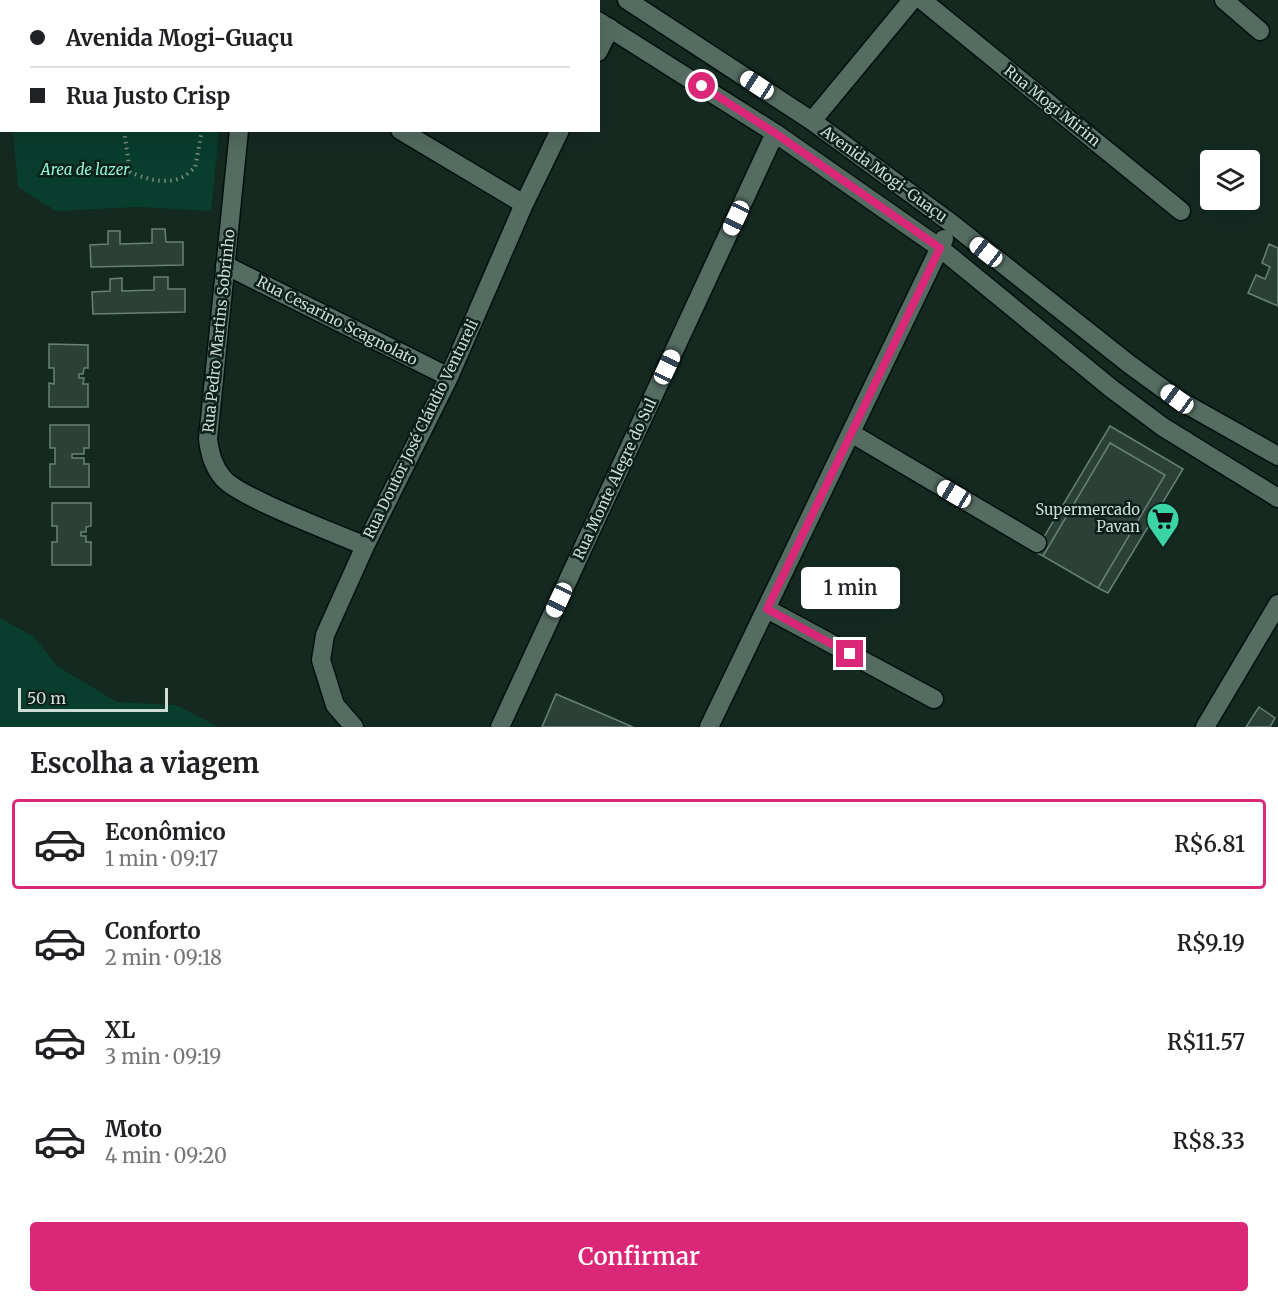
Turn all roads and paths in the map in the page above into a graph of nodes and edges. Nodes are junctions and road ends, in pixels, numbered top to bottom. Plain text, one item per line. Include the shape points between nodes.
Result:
1 (627, 0) edge
2 (912, 0) edge
3 (922, 0) edge
4 (1224, 0) edge
5 (604, 25) edge
6 (1260, 31) dead end
7 (600, 43) edge
8 (812, 121) junction
9 (123, 132) edge
10 (202, 132) edge
11 (238, 132) edge
12 (403, 132) edge
13 (559, 132) edge
14 (775, 133) junction
15 (524, 204) junction
16 (1181, 211) dead end
17 (951, 223) junction
18 (940, 248) junction
19 (225, 265) junction
20 (1129, 364) junction
21 (448, 377) junction
22 (1112, 389) junction
23 (851, 433) junction
24 (1278, 456) edge
25 (1278, 498) edge
26 (1036, 543) dead end
27 (365, 546) junction
28 (1278, 604) edge
29 (767, 609) junction
30 (934, 699) dead end
31 (354, 727) edge
32 (500, 727) edge
33 (709, 727) edge
34 (1205, 727) edge

1 - 8 street, Avenida Mogi-Guaçu
2 - 8 street
3 - 16 street, Rua Mogi Mirim
4 - 6 street
5 - 7 street
5 - 14 street, Avenida Mogi-Guaçu
8 - 17 street, Avenida Mogi-Guaçu
9 - 10 path via 130,172 168,180 183,177 195,168
11 - 19 street, Rua Pedro Martins Sobrinho
12 - 15 street
13 - 15 street, Rua Doutor José Cláudio Ventureli
14 - 18 street, Avenida Mogi-Guaçu
14 - 32 street, Rua Monte Alegre do Sul
15 - 21 street, Rua Doutor José Cláudio Ventureli
17 - 18 street
17 - 20 street, Avenida Mogi-Guaçu
18 - 22 street, Avenida Mogi-Guaçu
18 - 23 street
19 - 21 street, Rua Cesarino Scagnolato
19 - 27 street, Rua Pedro Martins Sobrinho via 208,439 211,460 224,480 249,496
20 - 22 street
20 - 24 street, Avenida Mogi-Guaçu via 1177,399
21 - 27 street, Rua Doutor José Cláudio Ventureli
22 - 25 street, Avenida Mogi-Guaçu via 1163,427
23 - 26 street
23 - 29 street
27 - 31 street, Rua Doutor José Cláudio Ventureli via 325,635 321,660 335,705
28 - 34 street
29 - 30 street
29 - 33 street

